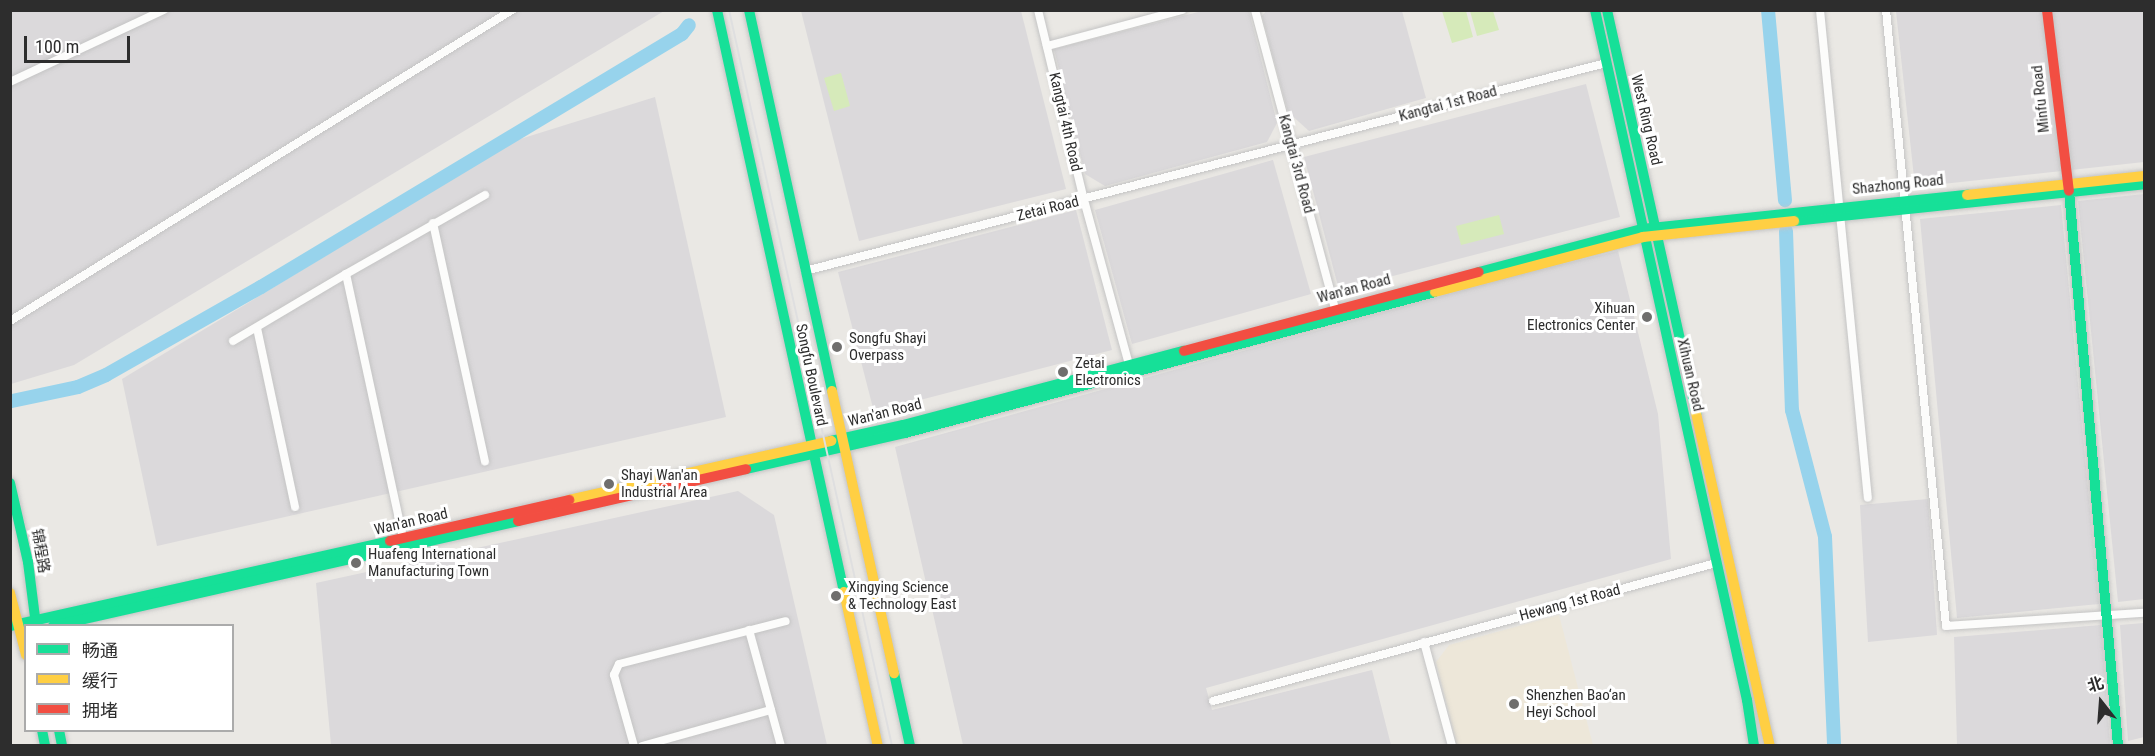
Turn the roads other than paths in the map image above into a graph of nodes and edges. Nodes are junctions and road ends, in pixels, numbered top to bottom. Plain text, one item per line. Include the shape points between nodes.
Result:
1 (146, 10) edge
2 (164, 10) edge
3 (512, 10) edge
4 (717, 10) edge
5 (749, 10) edge
6 (1038, 10) edge
7 (1182, 10) edge
8 (1255, 10) edge
9 (1595, 10) edge
10 (1606, 10) edge
11 (1820, 10) edge
12 (1886, 10) edge
13 (2047, 10) edge
14 (150, 19) junction
15 (1047, 46) junction
16 (1606, 63) junction
17 (10, 82) edge
18 (1291, 146) junction
19 (2145, 176) edge
20 (2145, 184) edge
21 (2067, 188) junction
22 (485, 195) dead end
23 (1084, 200) junction
24 (1906, 204) junction
25 (1839, 210) junction
26 (433, 223) junction
27 (1655, 231) junction
28 (1642, 233) junction
29 (805, 271) junction
30 (346, 274) junction
31 (1336, 314) junction
32 (10, 321) edge
33 (257, 328) junction
34 (233, 341) dead end
35 (1130, 369) junction
36 (843, 443) junction
37 (812, 451) junction
38 (485, 461) dead end
39 (10, 483) edge
40 (1868, 498) dead end
41 (295, 507) dead end
42 (404, 543) junction
43 (1716, 563) junction
44 (10, 593) edge
45 (2145, 613) edge
46 (2106, 615) junction
47 (786, 621) dead end
48 (35, 623) edge
49 (61, 624) edge
50 (17, 629) edge
51 (749, 630) junction
52 (1424, 642) junction
53 (24, 649) edge
54 (1213, 701) dead end
55 (771, 710) junction
56 (634, 746) edge
57 (642, 746) edge
58 (781, 746) edge
59 (878, 746) edge
60 (910, 746) edge
61 (1452, 746) edge
62 (1754, 746) edge
63 (1770, 746) edge
64 (2118, 746) edge

1 - 14 street
2 - 14 street
3 - 32 street
4 - 37 street, Songfu Boulevard
5 - 29 street, Songfu Boulevard
6 - 15 street, Kangtai 4th Road
7 - 15 street
8 - 18 street, Kangtai 3rd Road
9 - 16 street, Xihuan Road
10 - 27 street, West Ring Road
11 - 25 street
12 - 24 street
13 - 21 street, Minfu Road
14 - 17 street
15 - 23 street, Kangtai 4th Road
16 - 18 street, Kangtai 1st Road
16 - 28 street, Xihuan Road
18 - 23 street, Zetai Road
18 - 31 street, Kangtai 3rd Road
19 - 21 street, Shazhong Road
20 - 21 street, Shazhong Road
21 - 24 street, Shazhong Road
21 - 46 street, Minfu Road
22 - 26 street
23 - 29 street, Zetai Road
23 - 35 street, Kangtai 4th Road
24 - 25 street, Shazhong Road
24 - 46 street via 1946,626
25 - 27 street, Shazhong Road
25 - 40 street
26 - 30 street
26 - 38 street
27 - 28 street, Wan'an Road
27 - 63 street, Xihuan Road
28 - 31 street, Wan'an Road
28 - 43 street, Xihuan Road
29 - 36 street, Songfu Boulevard
30 - 33 street
30 - 42 street
31 - 35 street, Wan'an Road
33 - 34 street
33 - 41 street
35 - 36 street, Wan'an Road
36 - 37 street, Wan'an Road
36 - 60 street, Songfu Boulevard
37 - 42 street, Wan'an Road
37 - 59 street, Songfu Boulevard
39 - 48 street, 锦程路 via 28,562
42 - 48 street, Wan'an Road
42 - 49 street, Wan'an Road
43 - 52 street, Hewang 1st Road
43 - 62 street, Xihuan Road
44 - 50 street
45 - 46 street
46 - 64 street, Minfu Road
47 - 51 street
50 - 53 street
51 - 55 street
51 - 56 street via 619,664 614,675
52 - 54 street, Hewang 1st Road
52 - 61 street
55 - 57 street
55 - 58 street

